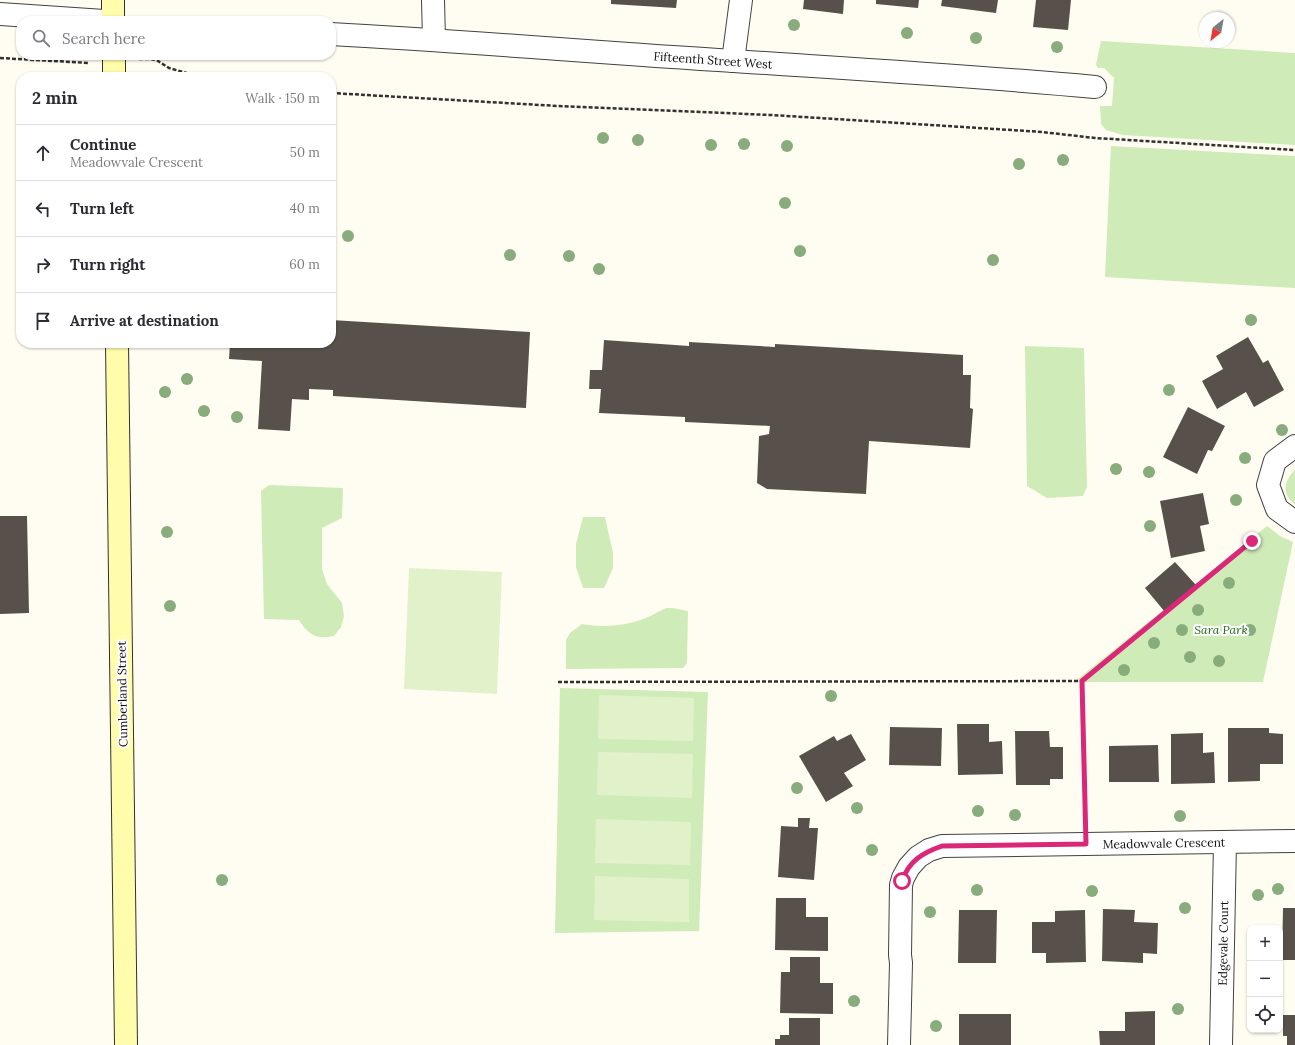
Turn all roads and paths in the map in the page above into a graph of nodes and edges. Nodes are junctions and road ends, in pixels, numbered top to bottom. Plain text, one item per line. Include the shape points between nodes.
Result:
1 (113, 0) edge
2 (434, 0) edge
3 (741, 0) edge
4 (0, 14) edge
5 (30, 16) edge
6 (113, 16) edge
7 (336, 34) edge
8 (434, 39) junction
9 (114, 60) edge
10 (733, 61) junction
11 (114, 72) edge
12 (1095, 87) dead end
13 (336, 93) edge
14 (1295, 150) edge
15 (117, 348) edge
16 (1295, 446) edge
17 (1295, 522) edge
18 (1256, 538) dead end
19 (1082, 681) junction
20 (558, 682) dead end
21 (1295, 841) edge
22 (1225, 842) junction
23 (1086, 844) junction
24 (126, 1045) edge
25 (899, 1045) edge
26 (1221, 1045) edge

1 - 6 street
2 - 8 street
3 - 10 street
4 - 5 street
7 - 8 street, Fifteenth Street West
8 - 10 street, Fifteenth Street West
9 - 11 street
10 - 12 street, Fifteenth Street West
13 - 14 path via 787,116
15 - 24 street, Cumberland Street
16 - 17 street via 1275,461 1268,485 1276,509
18 - 19 path
19 - 20 path
19 - 23 path
21 - 22 street, Meadowvale Crescent
22 - 23 street, Meadowvale Crescent
22 - 26 street, Edgevale Court
23 - 25 street, Meadowvale Crescent via 942,846 918,857 909,867 901,885

